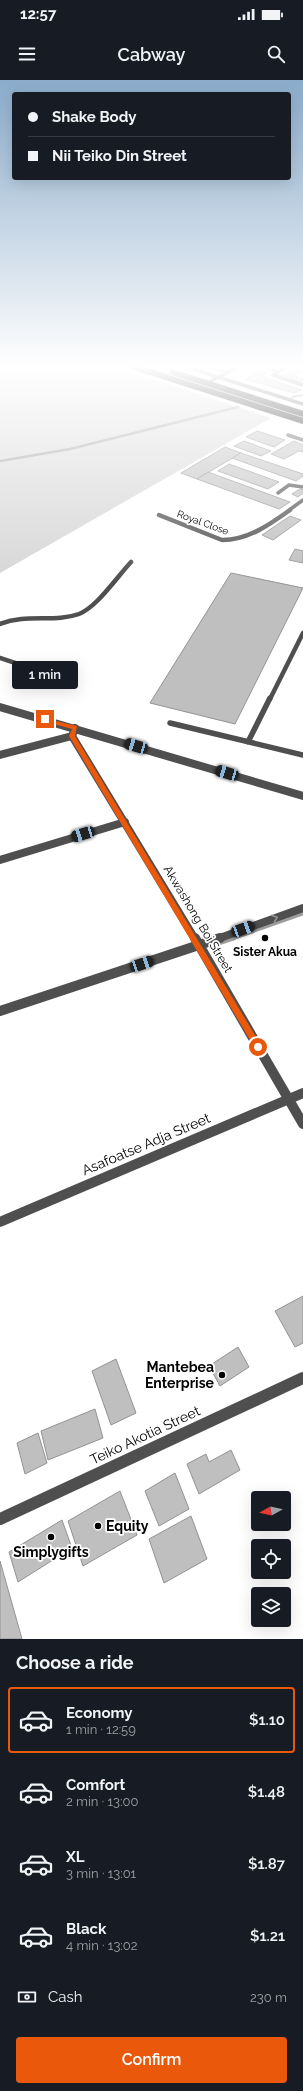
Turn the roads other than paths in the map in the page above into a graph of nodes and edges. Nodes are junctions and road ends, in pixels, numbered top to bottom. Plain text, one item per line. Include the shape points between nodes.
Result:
1 (293, 437) edge
2 (303, 440) edge
3 (303, 487) edge
4 (278, 493) dead end
5 (303, 500) edge
6 (301, 504) edge
7 (159, 515) dead end
8 (131, 562) dead end
9 (0, 624) edge
10 (303, 633) edge
11 (0, 658) edge
12 (42, 672) dead end
13 (0, 707) edge
14 (170, 723) dead end
15 (73, 732) junction
16 (248, 742) junction
17 (0, 754) edge
18 (303, 755) edge
19 (303, 796) edge
20 (125, 822) junction
21 (0, 860) edge
22 (303, 908) edge
23 (199, 945) junction
24 (0, 1011) edge
25 (303, 1092) edge
26 (288, 1098) junction
27 (303, 1124) edge
28 (0, 1222) edge
29 (303, 1378) edge
30 (0, 1519) edge

1 - 2 lane
3 - 4 lane via 289,485
5 - 6 lane, Royal Close
6 - 7 lane, Royal Close via 260,529 239,540 231,541 222,540
8 - 9 lane via 89,608 80,614 37,616
10 - 16 lane
11 - 12 lane
13 - 15 street
14 - 16 lane
15 - 17 street
15 - 19 street
15 - 20 street, Akwashong Boi Street
16 - 18 lane
20 - 21 street
20 - 23 street, Akwashong Boi Street
23 -> 22 street
23 - 24 street
23 - 26 street, Akwashong Boi Street
25 - 26 street, Asafoatse Adja Street
26 - 27 street, Akwashong Boi Street
26 - 28 street, Asafoatse Adja Street
29 - 30 street, Teiko Akotia Street

